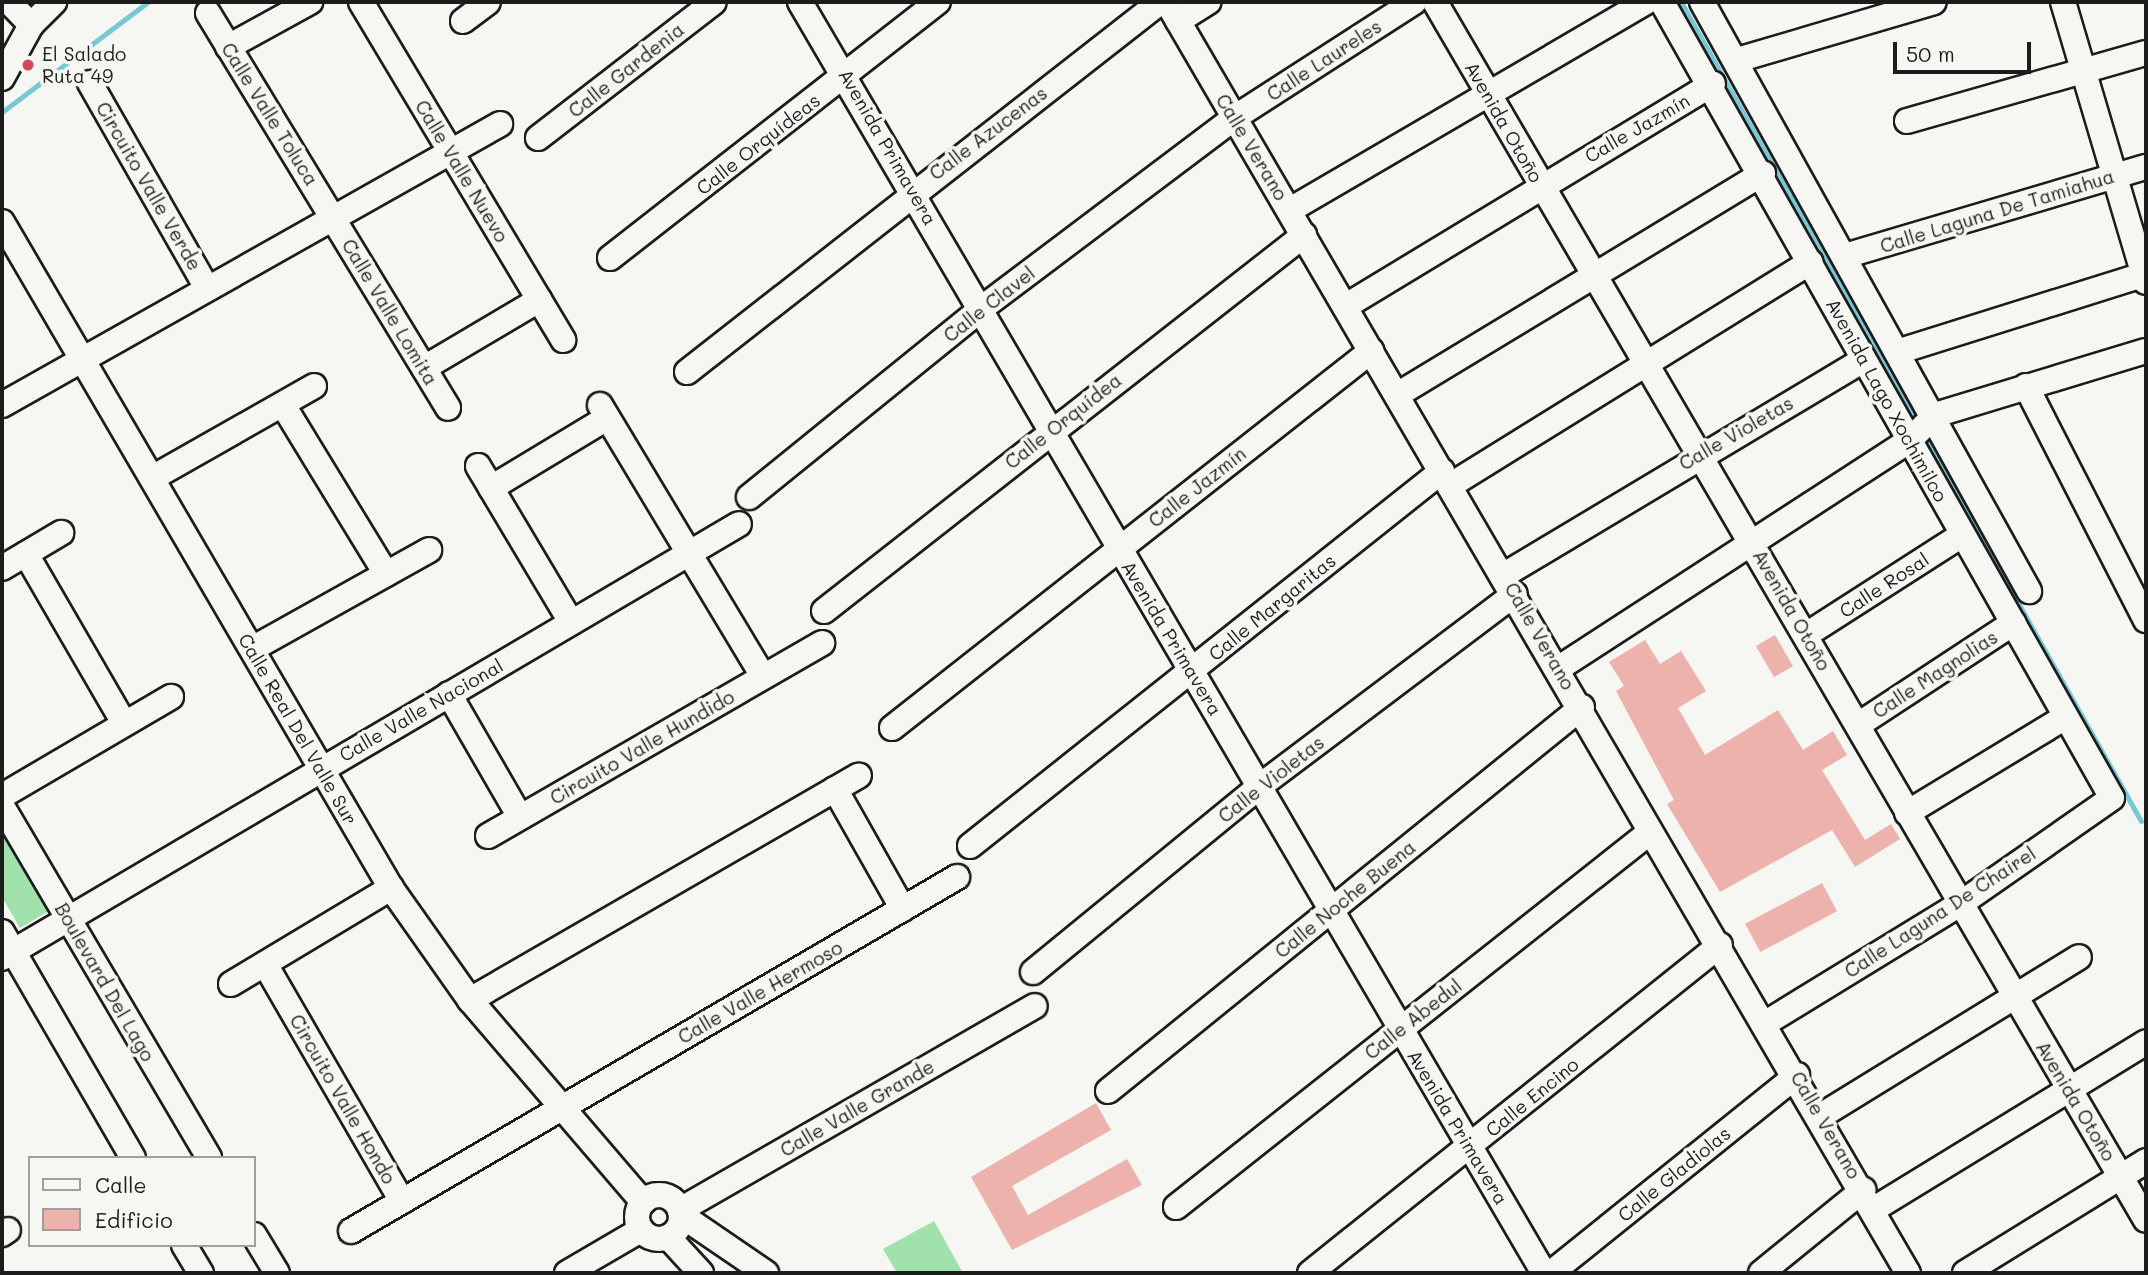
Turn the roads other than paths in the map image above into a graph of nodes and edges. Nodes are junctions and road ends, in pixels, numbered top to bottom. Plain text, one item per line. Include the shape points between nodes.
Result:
1 (9, 2) edge
2 (54, 2) edge
3 (310, 2) edge
4 (361, 2) edge
5 (488, 2) edge
6 (714, 2) edge
7 (800, 2) edge
8 (939, 2) edge
9 (1160, 2) edge
10 (1209, 2) edge
11 (1414, 2) edge
12 (1646, 2) edge
13 (1662, 2) edge
14 (1702, 2) edge
15 (1934, 2) edge
16 (2063, 2) edge
17 (1441, 4) edge
18 (1172, 11) edge
19 (208, 13) dead end
20 (463, 21) dead end
21 (32, 25) junction
22 (228, 47) junction
23 (2146, 53) edge
24 (1737, 60) junction
25 (2084, 71) junction
26 (847, 75) junction
27 (2, 78) edge
28 (90, 83) dead end
29 (1713, 84) junction
30 (1486, 94) junction
31 (1234, 118) junction
32 (1907, 121) dead end
33 (500, 124) dead end
34 (538, 138) dead end
35 (449, 150) junction
36 (2146, 167) edge
37 (1763, 173) junction
38 (2113, 176) junction
39 (1541, 185) junction
40 (913, 191) junction
41 (1290, 210) junction
42 (332, 215) junction
43 (2, 222) edge
44 (1304, 235) junction
45 (1848, 255) junction
46 (610, 258) dead end
47 (1811, 262) junction
48 (1593, 274) junction
49 (2145, 277) edge
50 (207, 288) junction
51 (539, 300) junction
52 (1346, 306) junction
53 (982, 308) junction
54 (563, 340) dead end
55 (1371, 351) junction
56 (1900, 351) junction
57 (2146, 351) edge
58 (81, 359) junction
59 (1863, 359) junction
60 (1644, 362) junction
61 (424, 368) junction
62 (687, 372) dead end
63 (314, 386) dead end
64 (2026, 386) junction
65 (1396, 395) junction
66 (2, 405) edge
67 (283, 405) junction
68 (448, 408) dead end
69 (1921, 428) junction
70 (1049, 431) junction
71 (1700, 452) junction
72 (478, 466) dead end
73 (154, 477) junction
74 (1447, 478) junction
75 (491, 488) junction
76 (749, 497) dead end
77 (740, 524) dead end
78 (61, 533) dead end
79 (1962, 535) junction
80 (1754, 544) junction
81 (1119, 548) junction
82 (429, 550) dead end
83 (26, 554) junction
84 (688, 556) junction
85 (2, 568) edge
86 (386, 574) junction
87 (1510, 584) junction
88 (2029, 591) dead end
89 (824, 611) dead end
90 (2146, 620) edge
91 (571, 622) junction
92 (2013, 623) junction
93 (1806, 635) junction
94 (822, 643) dead end
95 (252, 649) junction
96 (1559, 668) junction
97 (1192, 671) junction
98 (763, 676) junction
99 (449, 694) junction
100 (171, 697) dead end
101 (1582, 707) junction
102 (2064, 718) junction
103 (124, 723) junction
104 (1857, 725) junction
105 (892, 728) dead end
106 (319, 770) junction
107 (859, 775) dead end
108 (1260, 786) junction
109 (835, 789) junction
110 (2, 796) edge
111 (2112, 798) joint
112 (2, 806) edge
113 (1907, 813) junction
114 (520, 817) junction
115 (1650, 832) junction
116 (488, 836) dead end
117 (970, 846) dead end
118 (957, 877) dead end
119 (391, 888) junction
120 (1959, 904) junction
121 (902, 909) junction
122 (1331, 911) junction
123 (67, 918) junction
124 (1720, 945) junction
125 (6, 947) edge
126 (2079, 957) dead end
127 (265, 964) junction
128 (1033, 972) dead end
129 (231, 984) dead end
130 (2013, 997) junction
131 (470, 1000) junction
132 (1035, 1006) dead end
133 (1766, 1023) junction
134 (1400, 1030) junction
135 (2146, 1042) edge
136 (1797, 1076) junction
137 (2068, 1089) junction
138 (1108, 1091) dead end
139 (562, 1108) junction
140 (1819, 1117) junction
141 (1470, 1147) junction
142 (132, 1156) edge
143 (207, 1156) edge
144 (2146, 1161) edge
145 (2121, 1176) junction
146 (1869, 1200) junction
147 (402, 1201) junction
148 (643, 1202) junction
149 (1176, 1207) dead end
150 (680, 1213) junction
151 (2146, 1220) edge
152 (641, 1230) junction
153 (351, 1231) dead end
154 (668, 1237) junction
155 (256, 1238) edge
156 (185, 1247) edge
157 (201, 1273) edge
158 (276, 1273) edge
159 (567, 1273) edge
160 (701, 1273) edge
161 (766, 1273) edge
162 (1310, 1273) edge
163 (1545, 1273) edge
164 (1551, 1273) edge
165 (1761, 1273) edge
166 (1908, 1273) edge
167 (1965, 1273) edge

1 - 21 street
2 - 21 street
3 - 22 street
4 - 35 street, Calle Valle Nuevo
5 - 20 street
6 - 34 street, Calle Gardenia
7 - 26 street, Avenida Primavera
8 - 26 street, Calle Orquídeas
9 - 40 street, Calle Azucenas
10 - 18 street
11 - 31 street, Calle Laureles
12 - 30 street
13 - 29 street, Avenida Lago Xochimilco
14 - 24 street, Avenida Lago Xochimilco
15 - 24 street
16 - 25 street
17 - 30 street, Avenida Otoño
18 - 31 street, Calle Verano
19 - 22 street, Calle Valle Toluca
21 - 27 street
22 - 42 street, Calle Valle Toluca
23 - 25 street
24 - 45 street, Avenida Lago Xochimilco
25 - 32 street
25 - 38 street
26 - 40 street, Avenida Primavera
26 - 46 street, Calle Orquídeas
28 - 50 street, Circuito Valle Verde
29 - 37 street, Avenida Lago Xochimilco
29 - 39 street, Calle Jazmín
30 - 39 street, Avenida Otoño
30 - 41 street
31 - 41 street, Calle Verano
31 - 53 street, Calle Clavel
33 - 35 street
35 - 42 street
35 - 51 street, Calle Valle Nuevo
36 - 38 street, Calle Laguna De Tamiahua
37 - 47 street, Avenida Lago Xochimilco
37 - 48 street
38 - 45 street, Calle Laguna De Tamiahua
38 - 49 street
39 - 48 street, Avenida Otoño
39 - 52 street, Calle Jazmín
40 - 53 street, Avenida Primavera
40 - 62 street, Calle Azucenas
41 - 44 street, Calle Verano
42 - 50 street
42 - 61 street, Calle Valle Lomita
43 - 58 street, Calle Real Del Valle Sur
44 - 52 street, Calle Verano
44 - 70 street, Calle Orquídea
45 - 56 street, Avenida Lago Xochimilco
47 - 59 street, Avenida Lago Xochimilco
47 - 60 street, Calle Margaritas
48 - 60 street, Avenida Otoño
48 - 65 street
49 - 56 street
50 - 58 street
51 - 54 street, Calle Valle Nuevo
51 - 61 street
52 - 55 street, Calle Verano
53 - 70 street, Avenida Primavera
53 - 76 street, Calle Clavel
55 - 65 street, Calle Verano
55 - 81 street, Calle Jazmín
56 - 69 street, Avenida Lago Xochimilco
57 - 64 street
58 - 66 street
58 - 73 street, Calle Real Del Valle Sur
59 - 69 street, Avenida Lago Xochimilco
59 - 71 street, Calle Violetas
60 - 71 street, Avenida Otoño
60 - 74 street, Calle Margaritas
61 - 68 street, Calle Valle Lomita
63 - 67 street
64 - 69 street
64 - 90 street
65 - 74 street, Calle Verano
67 - 73 street
67 - 86 street
69 - 79 street, Avenida Lago Xochimilco
69 - 80 street
69 - 88 street, Avenida Lago Xochimilco
70 - 81 street, Avenida Primavera
70 - 89 street, Calle Orquídea
71 - 80 street, Avenida Otoño
71 - 87 street, Calle Violetas
72 - 75 street
73 - 95 street, Calle Real Del Valle Sur
74 - 87 street, Calle Verano
74 - 97 street, Calle Margaritas
75 - 84 street via 603,411
75 - 91 street
77 - 84 street, Calle Valle Nacional
78 - 83 street
79 - 92 street, Avenida Lago Xochimilco
79 - 93 street, Calle Rosal
80 - 93 street, Avenida Otoño
80 - 96 street
81 - 97 street, Avenida Primavera
81 - 105 street, Calle Jazmín
82 - 86 street
83 - 85 street
83 - 103 street
84 - 91 street, Calle Valle Nacional
84 - 98 street
86 - 95 street
87 - 96 street, Calle Verano
87 - 108 street, Calle Violetas
91 - 99 street, Calle Valle Nacional
92 - 102 street, Avenida Lago Xochimilco
92 - 104 street, Calle Magnolias
93 - 104 street, Avenida Otoño
94 - 98 street, Circuito Valle Hundido
95 - 106 street, Calle Real Del Valle Sur
96 - 101 street, Calle Verano
97 - 108 street, Avenida Primavera
97 - 117 street, Calle Margaritas
98 - 114 street, Circuito Valle Hundido
99 - 106 street, Calle Valle Nacional
99 - 114 street
100 - 103 street
101 - 115 street, Calle Verano
101 - 122 street, Calle Noche Buena
102 - 111 street, Avenida Lago Xochimilco
102 - 113 street
103 - 110 street
104 - 113 street, Avenida Otoño
106 - 119 street, Calle Real Del Valle Sur
106 - 123 street, Calle Valle Nacional
107 - 109 street
108 - 122 street, Avenida Primavera
108 - 128 street, Calle Violetas
109 - 121 street
109 - 131 street
111 - 120 street, Calle Laguna De Chairel
112 - 123 street, Boulevard Del Lago
113 - 120 street, Avenida Otoño
114 - 116 street, Circuito Valle Hundido
115 - 124 street, Calle Verano
115 - 134 street, Calle Abedul
118 - 121 street, Calle Valle Hermoso
119 - 127 street
119 - 131 street, Calle Real Del Valle Sur
120 - 130 street, Avenida Otoño
120 - 133 street, Calle Laguna De Chairel
121 - 139 street, Calle Valle Hermoso
122 - 134 street, Avenida Primavera
122 - 138 street, Calle Noche Buena
123 - 125 street, Calle Valle Nacional
123 - 143 street, Boulevard Del Lago
124 - 133 street, Calle Verano
124 - 141 street, Calle Encino
125 - 142 street
126 - 130 street
127 - 129 street
127 - 147 street, Circuito Valle Hondo
130 - 137 street, Avenida Otoño
130 - 140 street
131 - 139 street, Calle Real Del Valle Sur
132 - 150 street, Calle Valle Grande
133 - 136 street, Calle Verano
134 - 141 street, Avenida Primavera
134 - 149 street, Calle Abedul
135 - 137 street
136 - 140 street, Calle Verano
136 - 164 street, Calle Gladiolas
137 - 145 street, Avenida Otoño
137 - 146 street
139 - 147 street, Circuito Valle Hondo
139 - 148 street, Calle Real Del Valle Sur
140 - 146 street, Calle Verano
141 - 162 street, Calle Encino
141 - 163 street, Avenida Primavera
144 - 145 street
145 - 151 street, Avenida Otoño
145 - 167 street
146 - 165 street
146 - 166 street, Calle Verano
147 - 153 street
148 - 150 street via 668,1197
148 - 152 street
150 - 154 street
150 - 161 street
152 - 154 street
152 - 159 street
154 - 160 street
155 - 158 street
156 - 157 street

